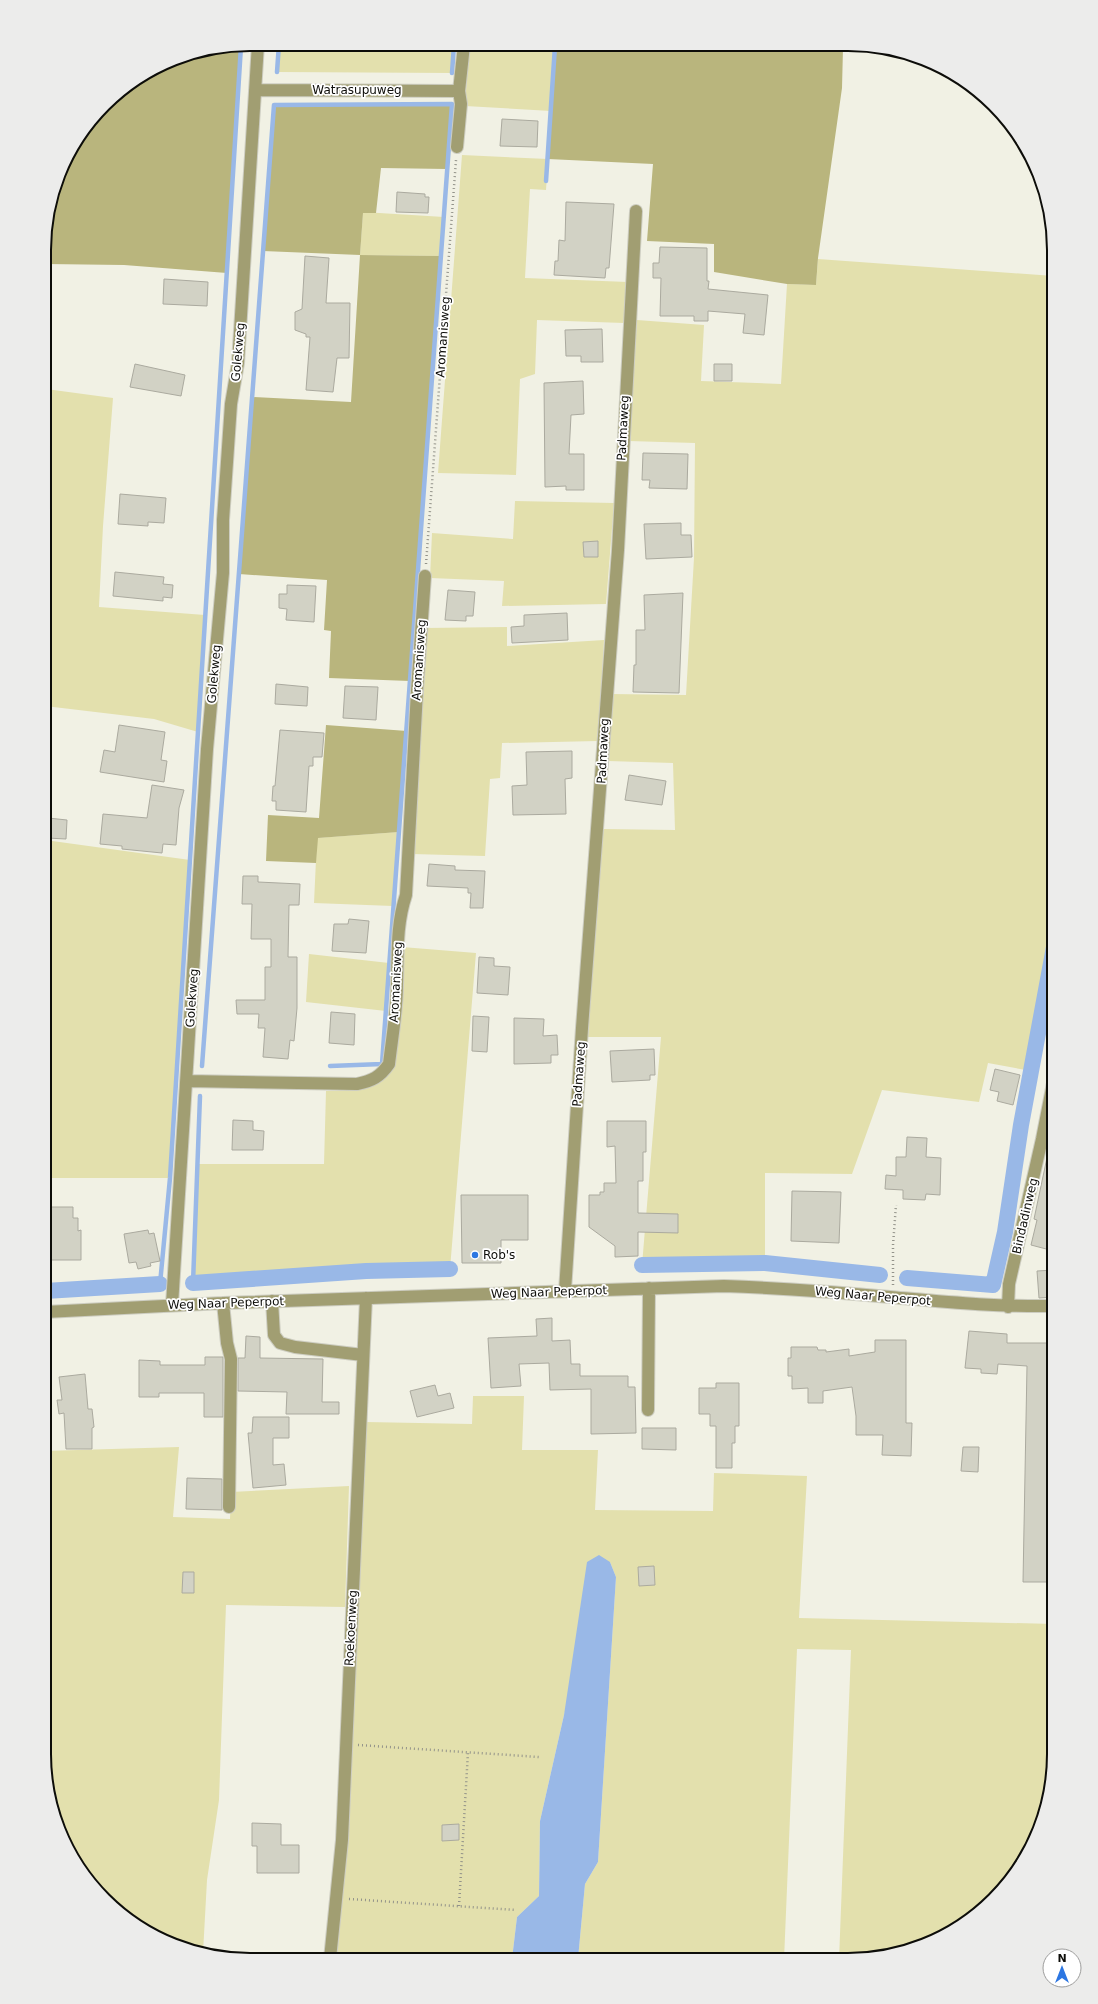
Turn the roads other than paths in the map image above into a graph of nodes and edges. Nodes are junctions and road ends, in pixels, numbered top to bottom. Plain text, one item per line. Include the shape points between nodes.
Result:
1 (258, 51) edge
2 (463, 51) edge
3 (255, 90) junction
4 (460, 91) junction
5 (457, 147) road end
6 (636, 211) dead end
7 (425, 576) road end
8 (187, 1081) junction
9 (1047, 1114) edge
10 (649, 1288) junction
11 (565, 1291) junction
12 (366, 1298) junction
13 (272, 1301) junction
14 (223, 1303) junction
15 (172, 1305) junction
16 (1047, 1306) edge
17 (1008, 1307) junction
18 (51, 1312) edge
19 (363, 1355) junction
20 (648, 1410) dead end
21 (229, 1507) dead end
22 (330, 1953) edge

1 - 3 street, Golekweg
2 - 4 street
3 - 4 street, Watrasupuweg
3 - 8 street, Golekweg via 238,363 231,404 223,520 223,573 207,749
4 - 5 street
6 - 11 street, Padmaweg via 618,550
7 - 8 street, Aromanisweg via 406,895 400,914 396,969 398,985 389,1064 382,1075 372,1081 357,1084
8 - 15 street, Golekweg
9 - 17 street, Bindadinweg via 1009,1284
10 - 11 street, Weg Naar Peperpot
10 - 17 street, Weg Naar Peperpot via 724,1286 795,1289
10 - 20 street
11 - 12 street, Weg Naar Peperpot
12 - 13 street, Weg Naar Peperpot
12 - 19 street, Roekoenweg
13 - 14 street, Weg Naar Peperpot
13 - 19 street via 274,1335 280,1342 295,1347
14 - 15 street, Weg Naar Peperpot
14 - 21 street via 231,1359
15 - 18 street, Weg Naar Peperpot
16 - 17 street, Weg Naar Peperpot
19 - 22 street, Roekoenweg via 342,1840

